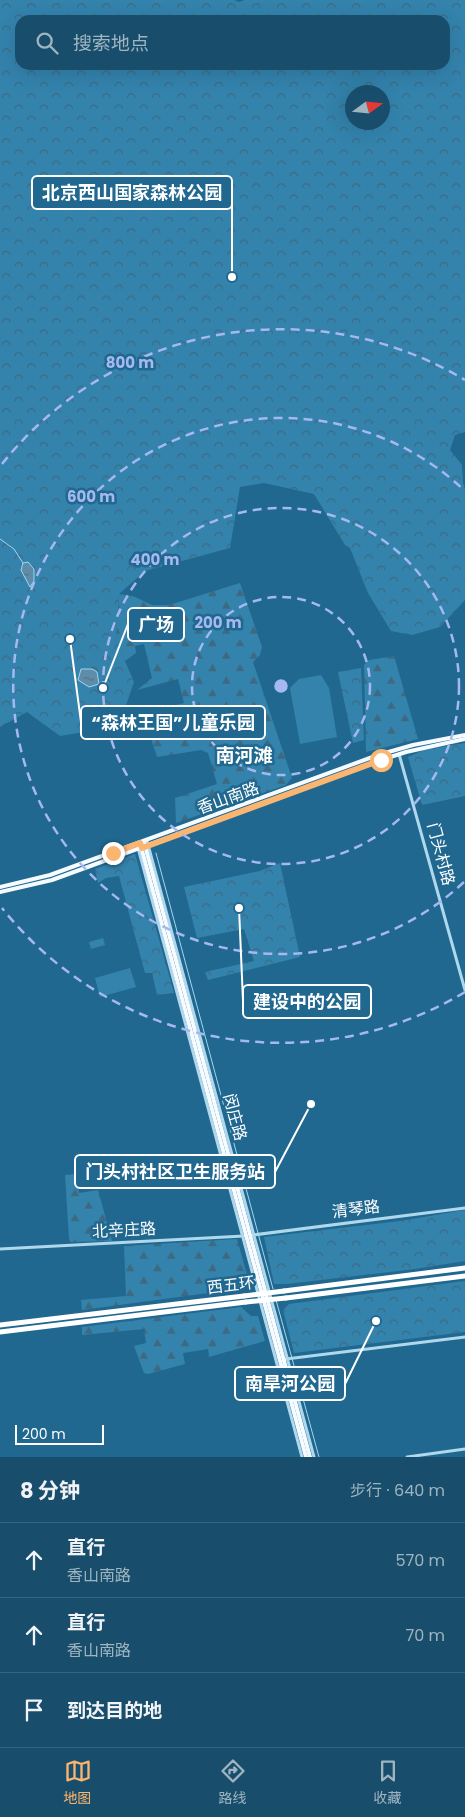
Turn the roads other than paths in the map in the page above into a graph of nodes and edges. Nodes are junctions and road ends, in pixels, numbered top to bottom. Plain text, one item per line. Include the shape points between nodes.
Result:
1 (465, 735) edge
2 (465, 739) edge
3 (399, 754) junction
4 (143, 845) junction
5 (0, 887) edge
6 (0, 892) edge
7 (465, 990) edge
8 (465, 1208) edge
9 (248, 1235) junction
10 (0, 1249) edge
11 (465, 1268) edge
12 (465, 1276) edge
13 (0, 1325) edge
14 (0, 1332) edge
15 (465, 1337) edge
16 (285, 1359) junction
17 (465, 1449) edge
18 (306, 1457) edge
19 (314, 1457) edge
20 (407, 1457) edge

1 - 4 main road, 香山南路 via 378,755
2 - 3 main road, 香山南路
3 - 4 main road, 香山南路
3 - 7 street, 门头村路
4 - 5 main road, 香山南路 via 50,875
4 - 6 main road, 香山南路 via 52,880
4 - 9 main road, 闵庄路
4 - 9 street, 闵庄路
8 - 9 street, 清琴路
9 - 10 street, 北辛庄路
9 - 16 main road, 闵庄路
9 - 18 main road, 闵庄路
11 - 13 highway, 西五环, bridge
12 - 14 highway, 西五环, bridge
15 - 16 street
16 - 18 main road, 闵庄路
16 - 19 street, 闵庄路
17 - 20 street

